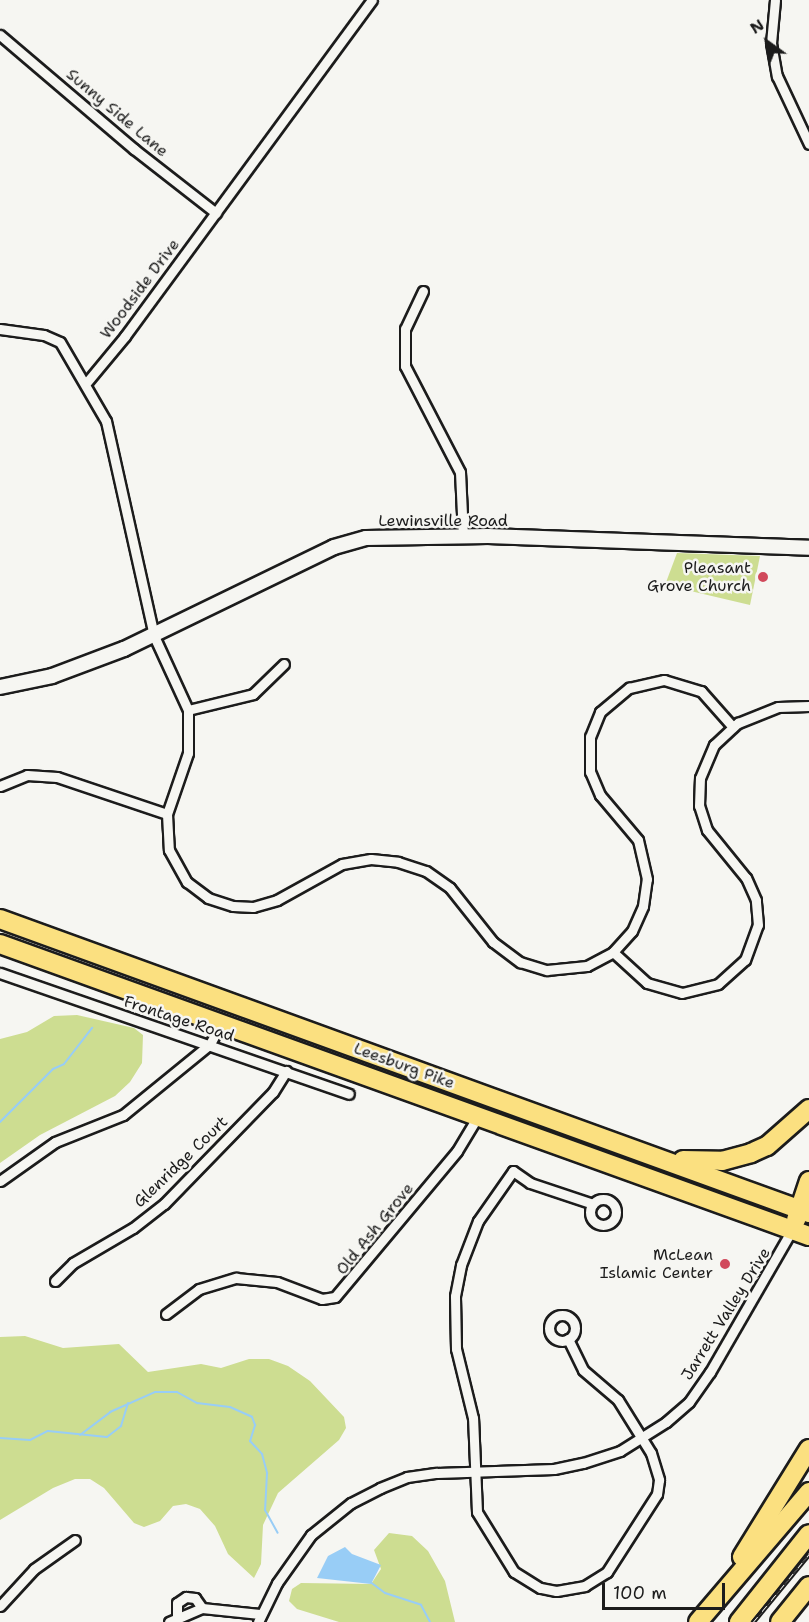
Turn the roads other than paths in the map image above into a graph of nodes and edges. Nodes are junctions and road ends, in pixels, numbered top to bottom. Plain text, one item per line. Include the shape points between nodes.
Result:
1 (372, 0) edge
2 (776, 0) edge
3 (0, 34) edge
4 (809, 144) edge
5 (216, 213) junction
6 (423, 291) dead end
7 (0, 329) edge
8 (87, 382) junction
9 (463, 536) junction
10 (809, 548) edge
11 (154, 636) junction
12 (284, 664) dead end
13 (0, 687) edge
14 (809, 705) edge
15 (188, 710) junction
16 (733, 727) junction
17 (0, 786) edge
18 (167, 814) junction
19 (0, 919) edge
20 (0, 944) edge
21 (613, 952) junction
22 (0, 973) edge
23 (221, 1023) junction
24 (210, 1044) junction
25 (286, 1071) junction
26 (349, 1094) dead end
27 (809, 1109) edge
28 (478, 1116) junction
29 (632, 1148) junction
30 (0, 1181) edge
31 (809, 1181) edge
32 (593, 1204) dead end
33 (805, 1211) edge
34 (801, 1233) edge
35 (55, 1281) dead end
36 (166, 1314) dead end
37 (567, 1339) dead end
38 (642, 1438) junction
39 (809, 1449) edge
40 (474, 1472) junction
41 (809, 1492) edge
42 (809, 1534) edge
43 (75, 1540) dead end
44 (809, 1586) edge
45 (726, 1588) junction
46 (0, 1606) edge
47 (202, 1608) junction
48 (259, 1618) edge
49 (173, 1619) edge
50 (698, 1622) edge
51 (739, 1622) edge
52 (780, 1622) edge

1 - 5 street, Woodside Drive
2 - 4 street via 771,43 775,68
3 - 5 street, Sunny Side Lane via 134,149
5 - 8 street, Woodside Drive
6 - 9 street via 405,329 405,366 460,472
7 - 8 street via 54,338
8 - 11 street via 113,442
9 - 10 main road, Lewinsville Road
9 - 11 main road, Lewinsville Road via 395,536 350,541
11 - 13 main road, Lewinsville Road via 74,669
11 - 15 street
12 - 15 street via 253,694
14 - 16 street via 764,711
15 - 18 street via 188,753
16 - 21 street via 705,761 699,806 714,842 752,889 758,925 752,948 724,981 682,993 647,983
16 - 21 street via 701,691 664,680 640,683 618,694 593,726 588,759 594,784 631,829 646,866 646,894 641,912 632,931
17 - 18 street via 27,775 57,777
18 - 21 street via 167,844 179,873 196,891 221,904 265,904 342,864 384,860 412,866 438,879 461,900 498,947 520,962 561,970 587,966
19 - 29 highway, Leesburg Pike
20 - 23 highway, Leesburg Pike
22 - 24 street, Frontage Road
23 - 24 street
23 - 28 highway, Leesburg Pike
24 - 25 street, Frontage Road
24 - 30 street via 123,1115 55,1142
25 - 26 street, Frontage Road
25 - 35 street, Glenridge Court via 273,1092 164,1204 133,1228 72,1263
27 - 29 highway via 767,1146 731,1160 680,1160
28 - 34 highway, Leesburg Pike
28 - 36 street, Old Ash Grove via 457,1151 335,1297 322,1299 277,1282 236,1278 199,1289
29 - 33 highway, Leesburg Pike
31 - 33 highway
32 - 40 street via 530,1183 513,1172 478,1221 461,1265 453,1326 472,1418
33 - 34 highway
34 - 38 street, Jarrett Valley Drive via 689,1402
37 - 38 street via 583,1370 610,1390
38 - 40 street, Jarrett Valley Drive via 620,1451 554,1469
38 - 40 street via 658,1468 657,1494 607,1572 573,1589 540,1588 520,1578 507,1564 477,1512
39 - 45 highway
40 - 48 street, Jarrett Valley Drive via 407,1478 351,1503 328,1520 296,1554
41 - 45 highway
42 - 51 highway
43 - 46 street via 34,1569
44 - 52 highway
45 - 50 highway
47 - 48 street
47 - 49 street
47 - 49 street via 195,1598 186,1597 177,1603

